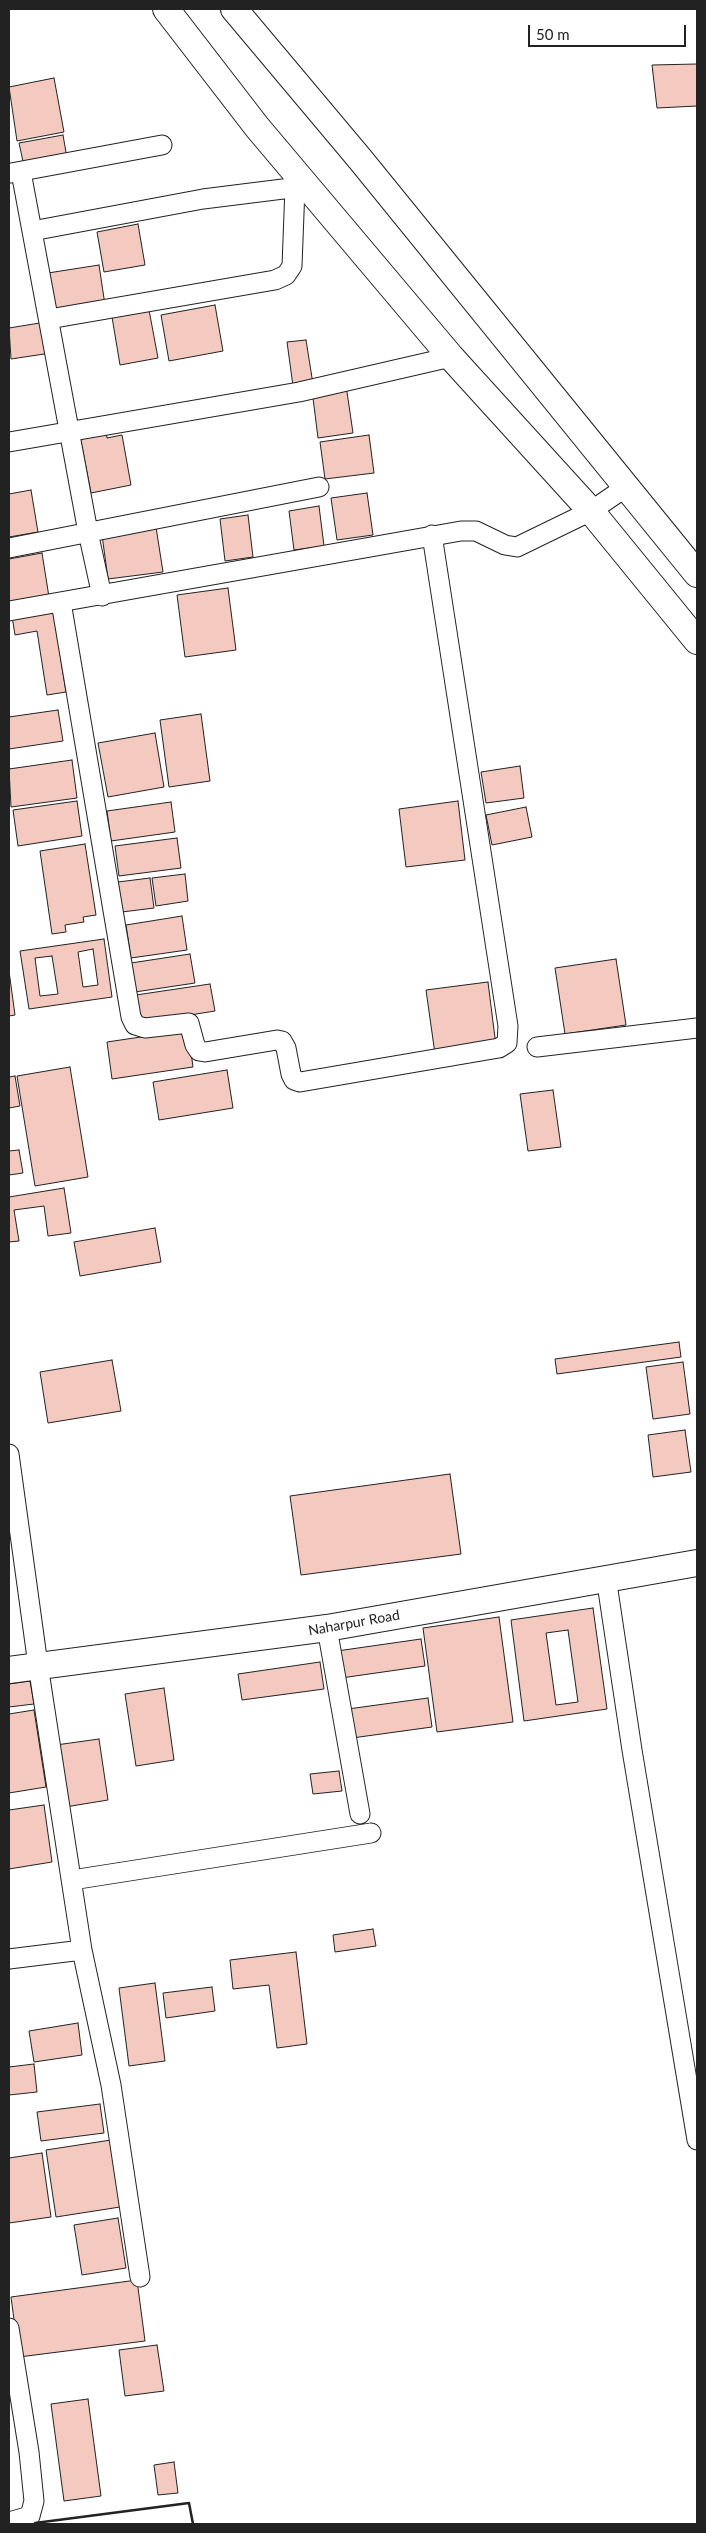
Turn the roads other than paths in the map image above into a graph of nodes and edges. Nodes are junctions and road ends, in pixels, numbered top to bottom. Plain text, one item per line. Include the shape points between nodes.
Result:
1 (166, 9) edge
2 (234, 9) edge
3 (162, 146) dead end
4 (15, 172) edge
5 (301, 186) junction
6 (32, 231) junction
7 (49, 319) junction
8 (451, 358) junction
9 (69, 432) junction
10 (9, 442) edge
11 (319, 487) dead end
12 (626, 487) junction
13 (591, 511) junction
14 (88, 532) junction
15 (432, 534) junction
16 (9, 548) edge
17 (697, 574) edge
18 (102, 596) junction
19 (61, 602) junction
20 (9, 611) edge
21 (697, 641) edge
22 (697, 1028) edge
23 (537, 1047) dead end
24 (9, 1454) edge
25 (697, 1563) edge
26 (606, 1577) junction
27 (327, 1628) junction
28 (38, 1665) junction
29 (9, 1670) edge
30 (360, 1814) dead end
31 (371, 1833) dead end
32 (72, 1880) junction
33 (82, 1950) junction
34 (9, 1959) edge
35 (697, 2140) edge
36 (140, 2278) dead end
37 (9, 2329) edge
38 (9, 2522) edge

1 - 5 street
2 - 12 street
3 - 4 street
4 - 6 street
5 - 6 street via 203,199
5 - 7 street via 292,266 286,275 275,280
5 - 8 street
6 - 7 street
7 - 9 street
8 - 9 street via 299,392
8 - 13 street
9 - 10 street
9 - 14 street
11 - 14 street
12 - 13 street
12 - 17 street
13 - 15 street via 517,548 469,530
13 - 21 street
14 - 16 street
14 - 18 street
15 - 18 street
15 - 19 street via 508,1026 507,1042 499,1048 300,1082 291,1074 282,1041 205,1052 199,1051 195,1045 189,1023 145,1028 135,1025 131,1017
18 - 19 street
19 - 20 street
22 - 23 street
24 - 28 street
25 - 26 street, Naharpur Road
26 - 27 street, Naharpur Road
26 - 35 street
27 - 28 street, Naharpur Road
27 - 30 street
28 - 29 street, Naharpur Road
28 - 32 street
31 - 32 street
32 - 33 street
33 - 34 street
33 - 36 street via 111,2085
37 - 38 street via 34,2501 30,2516

